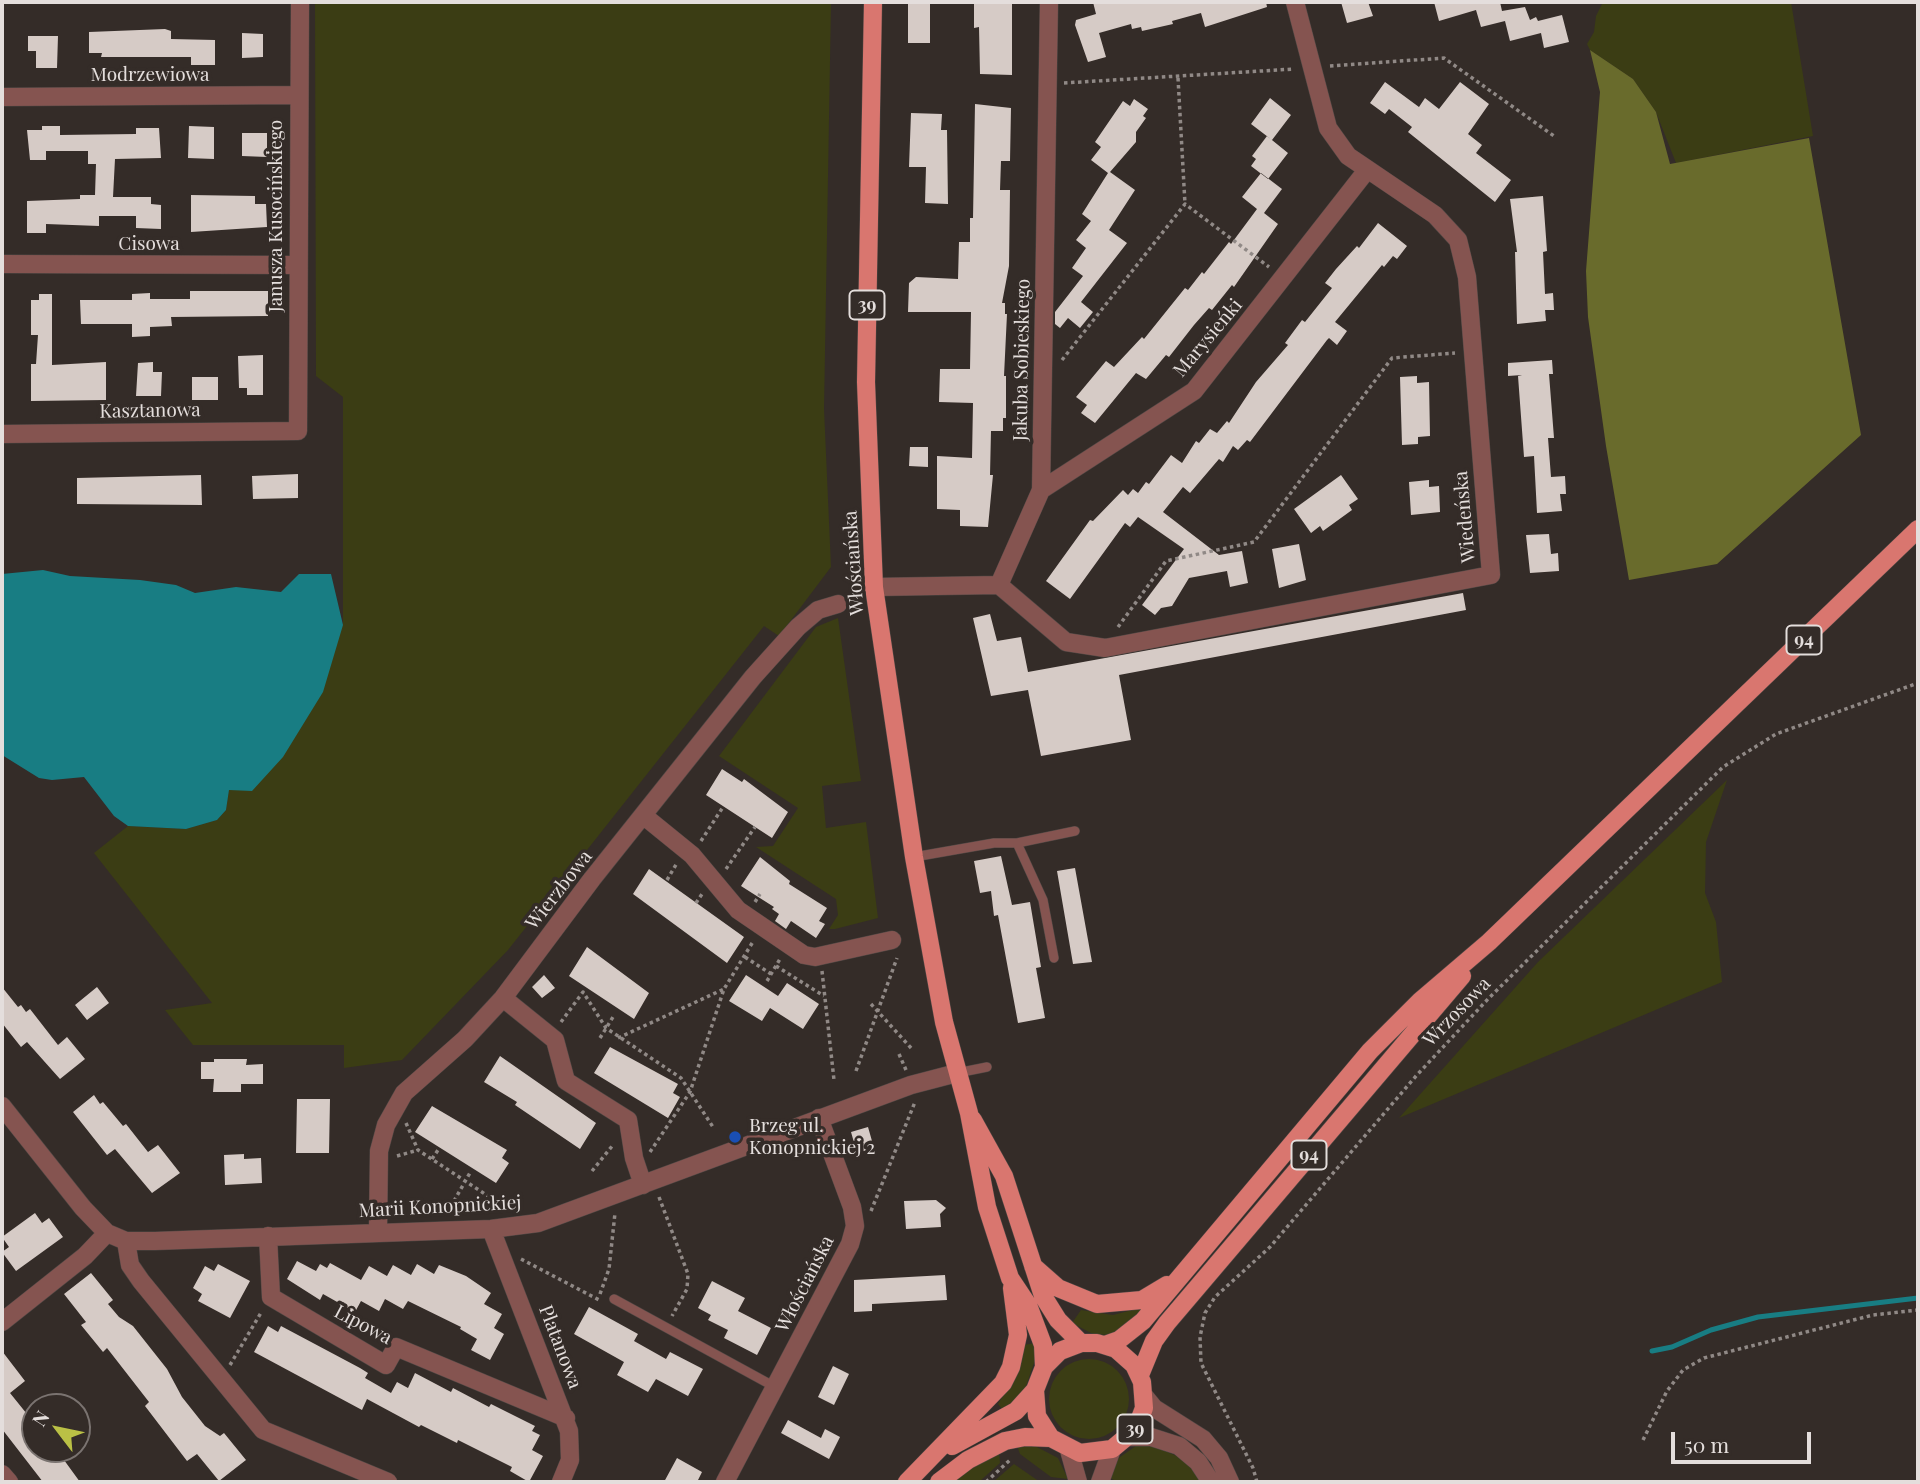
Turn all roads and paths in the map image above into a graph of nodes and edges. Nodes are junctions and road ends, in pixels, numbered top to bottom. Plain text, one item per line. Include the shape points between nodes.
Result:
1 (300, 2) edge
2 (873, 2) edge
3 (1049, 2) edge
4 (1295, 2) edge
5 (1311, 68) junction
6 (1178, 78) junction
7 (1048, 83) junction
8 (298, 95) junction
9 (2, 97) edge
10 (1554, 136) dead end
11 (1367, 170) junction
12 (1185, 204) junction
13 (2, 264) edge
14 (297, 265) junction
15 (1284, 278) junction
16 (1473, 352) junction
17 (1043, 383) junction
18 (298, 431) joint
19 (2, 434) edge
20 (1041, 490) junction
21 (1918, 529) edge
22 (999, 585) junction
23 (874, 587) junction
24 (838, 604) dead end
25 (1102, 648) junction
26 (1918, 683) edge
27 (723, 807) dead end
28 (644, 816) junction
29 (755, 827) dead end
30 (1075, 831) dead end
31 (1017, 843) junction
32 (692, 855) junction
33 (914, 857) junction
34 (717, 883) junction
35 (761, 926) junction
36 (1489, 942) junction
37 (788, 945) junction
38 (896, 945) joint
39 (745, 957) junction
40 (815, 957) junction
41 (1054, 958) dead end
42 (776, 966) junction
43 (771, 975) junction
44 (767, 981) dead end
45 (724, 989) junction
46 (824, 996) junction
47 (503, 998) junction
48 (871, 1004) dead end
49 (878, 1010) junction
50 (612, 1017) dead end
51 (606, 1028) junction
52 (551, 1037) junction
53 (600, 1038) dead end
54 (618, 1039) junction
55 (912, 1049) dead end
56 (899, 1054) dead end
57 (987, 1067) dead end
58 (856, 1071) dead end
59 (957, 1073) junction
60 (908, 1075) dead end
61 (834, 1080) dead end
62 (690, 1092) junction
63 (916, 1100) dead end
64 (2, 1106) edge
65 (969, 1113) junction
66 (403, 1116) dead end
67 (819, 1118) junction
68 (631, 1124) junction
69 (713, 1127) dead end
70 (418, 1150) junction
71 (438, 1150) dead end
72 (650, 1152) dead end
73 (390, 1158) dead end
74 (432, 1159) junction
75 (471, 1171) dead end
76 (592, 1171) dead end
77 (465, 1180) junction
78 (650, 1188) junction
79 (491, 1198) dead end
80 (454, 1201) dead end
81 (615, 1208) dead end
82 (855, 1226) junction
83 (491, 1230) junction
84 (378, 1231) junction
85 (107, 1233) junction
86 (268, 1236) junction
87 (126, 1241) junction
88 (517, 1258) dead end
89 (1033, 1265) junction
90 (1179, 1277) junction
91 (1010, 1278) junction
92 (271, 1297) junction
93 (598, 1299) junction
94 (614, 1300) joint
95 (1918, 1310) edge
96 (2, 1322) edge
97 (665, 1327) junction
98 (1081, 1343) junction
99 (1105, 1345) junction
100 (1044, 1367) junction
101 (1140, 1375) junction
102 (222, 1379) junction
103 (775, 1387) junction
104 (1035, 1390) junction
105 (1145, 1397) junction
106 (566, 1418) junction
107 (1128, 1437) junction
108 (1051, 1438) junction
109 (1643, 1440) dead end
110 (1112, 1449) junction
111 (1069, 1450) junction
112 (1015, 1456) dead end
113 (2, 1474) edge
114 (913, 1476) edge
115 (9, 1482) edge
116 (388, 1482) edge
117 (561, 1482) edge
118 (725, 1482) edge
119 (939, 1482) edge
120 (986, 1482) edge
121 (1078, 1482) edge
122 (1100, 1482) edge
123 (1211, 1482) edge
124 (1230, 1482) edge
125 (1257, 1482) edge

1 - 8 street, Janusza Kusocińskiego
2 - 23 main road, Włościańska / 39 via 866,382
3 - 7 street, Jakuba Sobieskiego
4 - 5 street, Wiedeńska
5 - 6 path
5 - 10 path via 1444,58
5 - 11 street, Wiedeńska via 1328,128 1348,156
6 - 7 path
6 - 12 path
7 - 17 street, Jakuba Sobieskiego
8 - 9 street, Modrzewiowa
8 - 14 street, Janusza Kusocińskiego
11 - 15 street, Marysieńki
11 - 16 street, Wiedeńska via 1435,215 1458,240 1467,277
12 - 15 path
12 - 17 path
13 - 14 street, Cisowa
14 - 18 street, Janusza Kusocińskiego
15 - 20 street, Marysieńki via 1194,391
16 - 25 path via 1392,358 1254,542 1166,561
16 - 25 street, Wiedeńska via 1491,575
17 - 20 street, Jakuba Sobieskiego
18 - 19 street, Kasztanowa
20 - 22 street, Jakuba Sobieskiego
21 - 36 main road, 94
22 - 23 street
22 - 25 street, Wiedeńska via 1066,642
23 - 33 main road, Włościańska / 39
24 - 28 street, Wierzbowa via 818,610 798,627
26 - 125 path, Wrzosowa via 1776,734 1723,767 1488,999 1270,1247 1215,1297 1205,1314 1200,1338 1202,1363
27 - 32 path
28 - 32 street
28 - 47 street, Wierzbowa
29 - 34 path
30 - 31 lane
31 - 33 lane
31 - 41 lane via 1043,900
32 - 34 street
33 - 59 main road, Włościańska / 39
34 - 35 street via 738,910
35 - 37 street
35 - 39 path
36 - 90 main road, 94 via 1370,1051
36 - 101 main road, 94 via 1167,1323
37 - 40 street
37 - 42 path
38 - 40 street
38 - 49 path
39 - 43 path
39 - 45 path
40 - 46 path via 821,965
42 - 43 path
42 - 46 path
43 - 44 path
45 - 54 path
45 - 62 path
46 - 61 path
47 - 52 street
47 - 84 street, Wierzbowa via 404,1093 386,1125 379,1151
48 - 49 path
49 - 55 path
49 - 58 path
50 - 51 path
51 - 52 path via 583,992
51 - 53 path
51 - 54 path
52 - 68 street via 566,1081
54 - 62 path via 681,1078
56 - 60 path
57 - 59 lane
59 - 65 main road, Włościańska / 39
59 - 67 street, Marii Konopnickiej
62 - 69 path
62 - 72 path
63 - 82 path via 866,1223
64 - 85 street, Marii Konopnickiej
65 - 89 main road, Włościańska / 39 via 1004,1176
65 - 91 main road, Włościańska / 39 via 987,1207
66 - 70 path
67 - 78 street, Marii Konopnickiej
67 - 82 street, Włościańska
68 - 76 path
68 - 78 street via 634,1158
70 - 73 path
70 - 74 path
71 - 74 path
74 - 77 path
75 - 77 path
77 - 79 path
77 - 80 path
78 - 83 street, Marii Konopnickiej via 549,1220
78 - 97 path via 688,1282
81 - 93 path via 609,1269
82 - 103 street, Włościańska via 850,1244
83 - 84 street, Marii Konopnickiej
83 - 106 street, Platanowa
84 - 86 street, Marii Konopnickiej
85 - 87 street, Marii Konopnickiej
85 - 96 street
86 - 87 street, Marii Konopnickiej
86 - 92 street
87 - 102 street via 130,1265 141,1281
88 - 93 path
89 - 90 main road via 1058,1288 1097,1304 1142,1300
89 - 98 main road, Włościańska / 39 via 1043,1296
90 - 99 main road, 94 via 1138,1326
91 - 100 main road, Włościańska / 39 via 1039,1330
91 - 114 main road via 1018,1335 1011,1367 986,1403
92 - 102 path
92 - 106 street, Lipowa via 386,1365 396,1347
93 - 94 path via 609,1305
94 - 97 lane
95 - 109 path via 1873,1315 1704,1358 1683,1370 1667,1391
97 - 103 lane
98 - 99 main road
98 - 100 main road via 1060,1351
99 - 101 main road via 1126,1356
100 - 104 main road, 39
101 - 105 main road, 39
102 - 116 street via 263,1430
103 - 118 street, Włościańska
104 - 108 main road via 1037,1416
104 - 114 main road, 39 via 1016,1411 951,1447
105 - 107 main road, 39 via 1140,1419
105 - 124 street via 1154,1408 1203,1439
106 - 117 street, Platanowa via 572,1444
107 - 110 main road, 39
107 - 123 street via 1151,1437 1179,1446 1198,1462
108 - 111 main road
108 - 119 main road via 1005,1441
110 - 111 main road, 39
110 - 122 street
111 - 121 street
112 - 120 path
113 - 115 street

